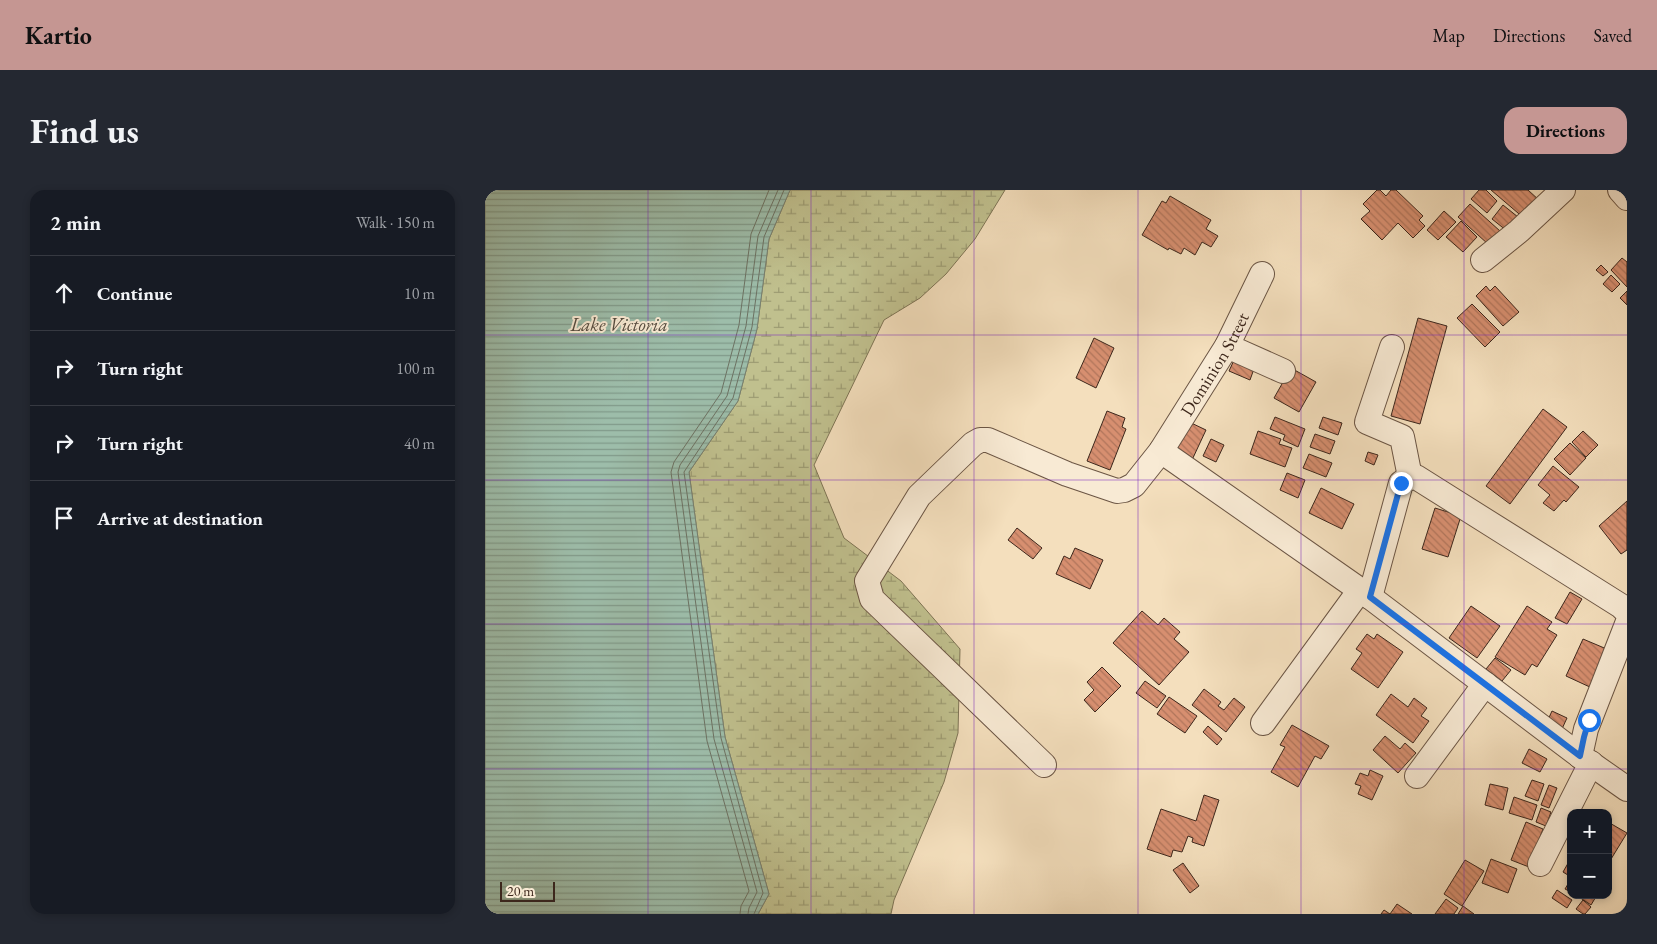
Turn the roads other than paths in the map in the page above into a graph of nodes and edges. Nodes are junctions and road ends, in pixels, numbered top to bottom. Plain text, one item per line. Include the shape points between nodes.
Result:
1 (1563, 190) edge
2 (1620, 190) edge
3 (1627, 198) edge
4 (1483, 260) dead end
5 (1262, 274) dead end
6 (1227, 346) junction
7 (1391, 347) dead end
8 (1283, 371) dead end
9 (1161, 452) junction
10 (1410, 477) junction
11 (1365, 593) junction
12 (1627, 612) edge
13 (1627, 624) edge
14 (1485, 684) junction
15 (1263, 723) dead end
16 (1585, 760) junction
17 (1044, 765) dead end
18 (1417, 776) dead end
19 (1627, 789) edge
20 (1540, 864) dead end

1 - 4 street
2 - 3 street
5 - 6 street, Dominion Street
6 - 8 street
6 - 9 street, Dominion Street
7 - 10 street via 1367,422 1402,437
9 - 11 street
9 - 17 street, Dominion Street via 1134,485 1117,491 1067,474 988,440 980,440 919,496 867,581 872,599
10 - 11 street via 1401,483
10 - 12 street via 1416,477
11 - 14 street
11 - 15 street
13 - 16 street via 1586,730
14 - 16 street
14 - 18 street
16 - 19 street
16 - 20 street

